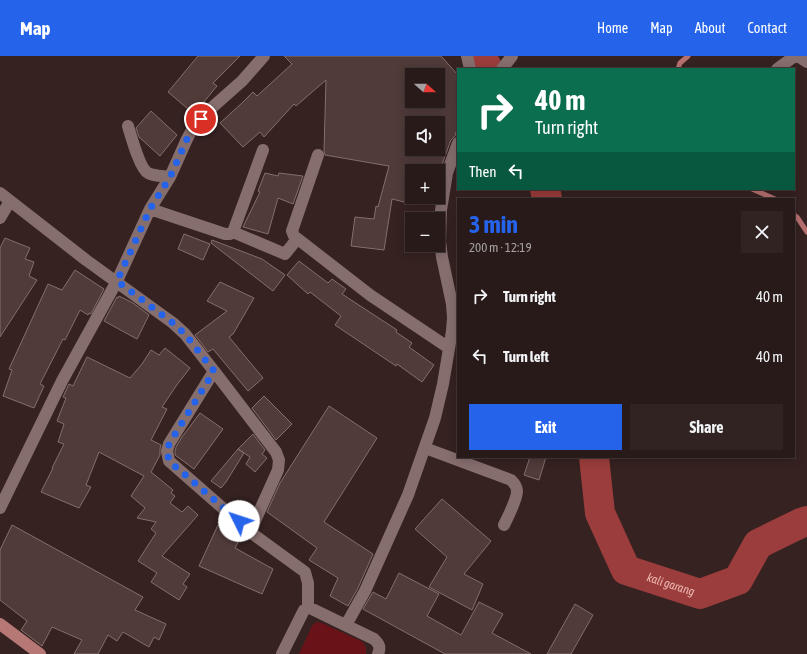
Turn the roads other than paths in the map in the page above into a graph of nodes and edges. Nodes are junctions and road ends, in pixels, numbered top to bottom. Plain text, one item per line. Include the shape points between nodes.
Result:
1 (264, 56) edge
2 (466, 56) edge
3 (512, 56) edge
4 (801, 58) edge
5 (470, 68) edge
6 (503, 68) edge
7 (779, 68) edge
8 (128, 126) dead end
9 (456, 149) edge
10 (263, 150) dead end
11 (318, 155) dead end
12 (170, 177) junction
13 (0, 193) edge
14 (10, 201) junction
15 (150, 209) junction
16 (0, 218) edge
17 (233, 232) junction
18 (297, 239) junction
19 (117, 281) junction
20 (449, 348) junction
21 (214, 371) junction
22 (425, 448) junction
23 (0, 508) edge
24 (504, 525) dead end
25 (250, 532) junction
26 (308, 607) junction
27 (0, 624) edge
28 (346, 625) junction
29 (40, 654) edge
30 (282, 654) edge
31 (378, 654) edge

1 - 12 street via 242,81 194,126
2 - 5 street
3 - 6 street
4 - 7 street
8 - 12 street via 145,171
9 - 20 street via 448,173 441,210 440,241 453,318
10 - 17 street
11 - 18 street via 292,231
12 - 15 street
13 - 14 street
14 - 16 street
14 - 19 street
15 - 17 street via 225,234
15 - 19 street
17 - 18 street via 285,254
18 - 20 street via 370,295
19 - 21 street via 185,334
19 - 23 street via 62,381
20 - 22 street via 436,418
21 - 25 street via 276,452 279,460 278,470
21 - 25 street via 169,444 169,461
22 - 24 street via 511,480 517,491
22 - 28 street via 391,534
25 - 26 street via 305,572
26 - 28 street
26 - 30 street via 304,610
27 - 29 main road
28 - 31 street via 374,639 379,644

